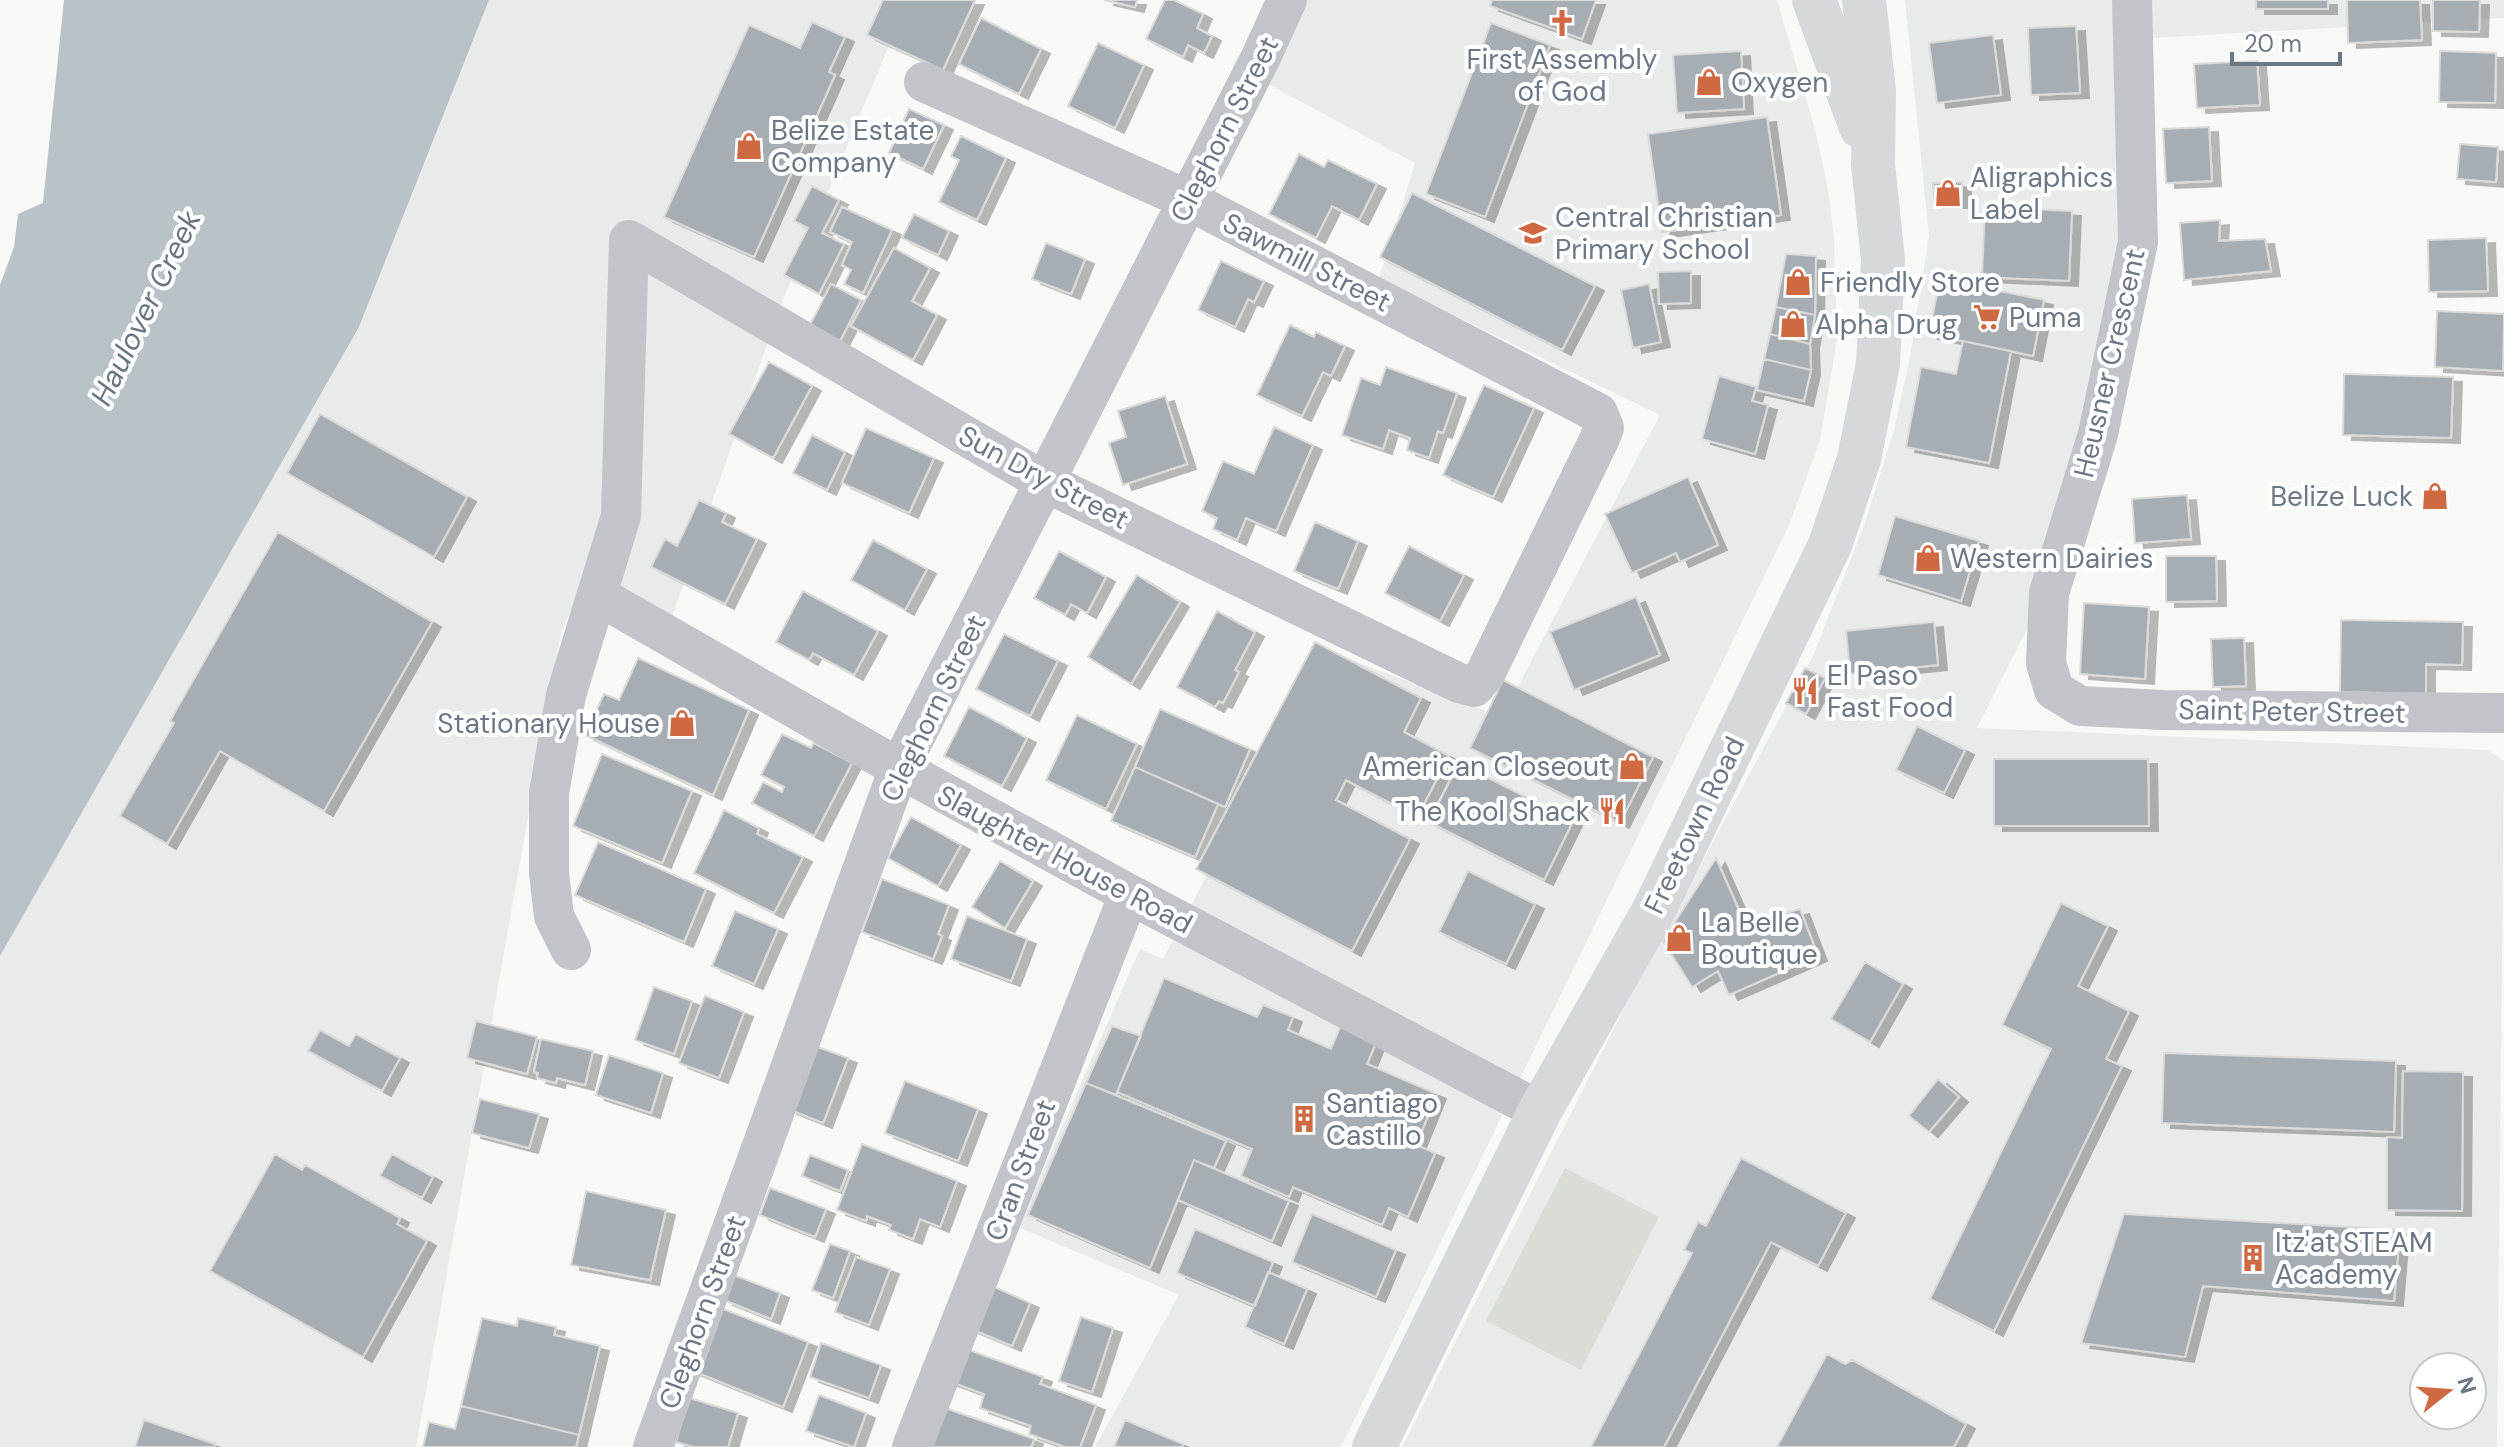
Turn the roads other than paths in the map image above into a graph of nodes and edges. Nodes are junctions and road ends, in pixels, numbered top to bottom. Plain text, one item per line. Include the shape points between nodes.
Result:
1 (1287, 0) edge
2 (1814, 0) edge
3 (2132, 0) edge
4 (1867, 8) edge
5 (924, 82) dead end
6 (1873, 164) junction
7 (1188, 200) junction
8 (1045, 482) junction
9 (597, 595) junction
10 (1474, 687) joint
11 (2080, 706) joint
12 (2504, 713) edge
13 (899, 768) junction
14 (1129, 894) junction
15 (571, 950) dead end
16 (1540, 1111) junction
17 (653, 1447) edge
18 (912, 1447) edge
19 (1374, 1447) edge

1 - 7 street, Cleghorn Street
2 - 6 main road, Freetown Road
3 - 11 street, Heusner Crescent via 2138,242 2098,434 2049,593 2046,663 2054,690
4 - 6 main road, Freetown Road
5 - 7 street, Sawmill Street
6 - 16 main road, Freetown Road via 1883,260 1878,364 1859,459 1830,545 1654,910
7 - 8 street, Cleghorn Street
7 - 10 street, Sawmill Street via 1598,413 1604,428 1599,440
8 - 9 street, Sun Dry Street via 629,240 621,516
8 - 10 street, Sun Dry Street
8 - 13 street, Cleghorn Street
9 - 13 street, Slaughter House Road
9 - 15 street via 566,695 549,793 554,916
11 - 12 street, Saint Peter Street
13 - 14 street, Slaughter House Road
13 - 17 street, Cleghorn Street
14 - 16 street, Slaughter House Road
14 - 18 street, Cran Street
16 - 19 main road, Freetown Road

